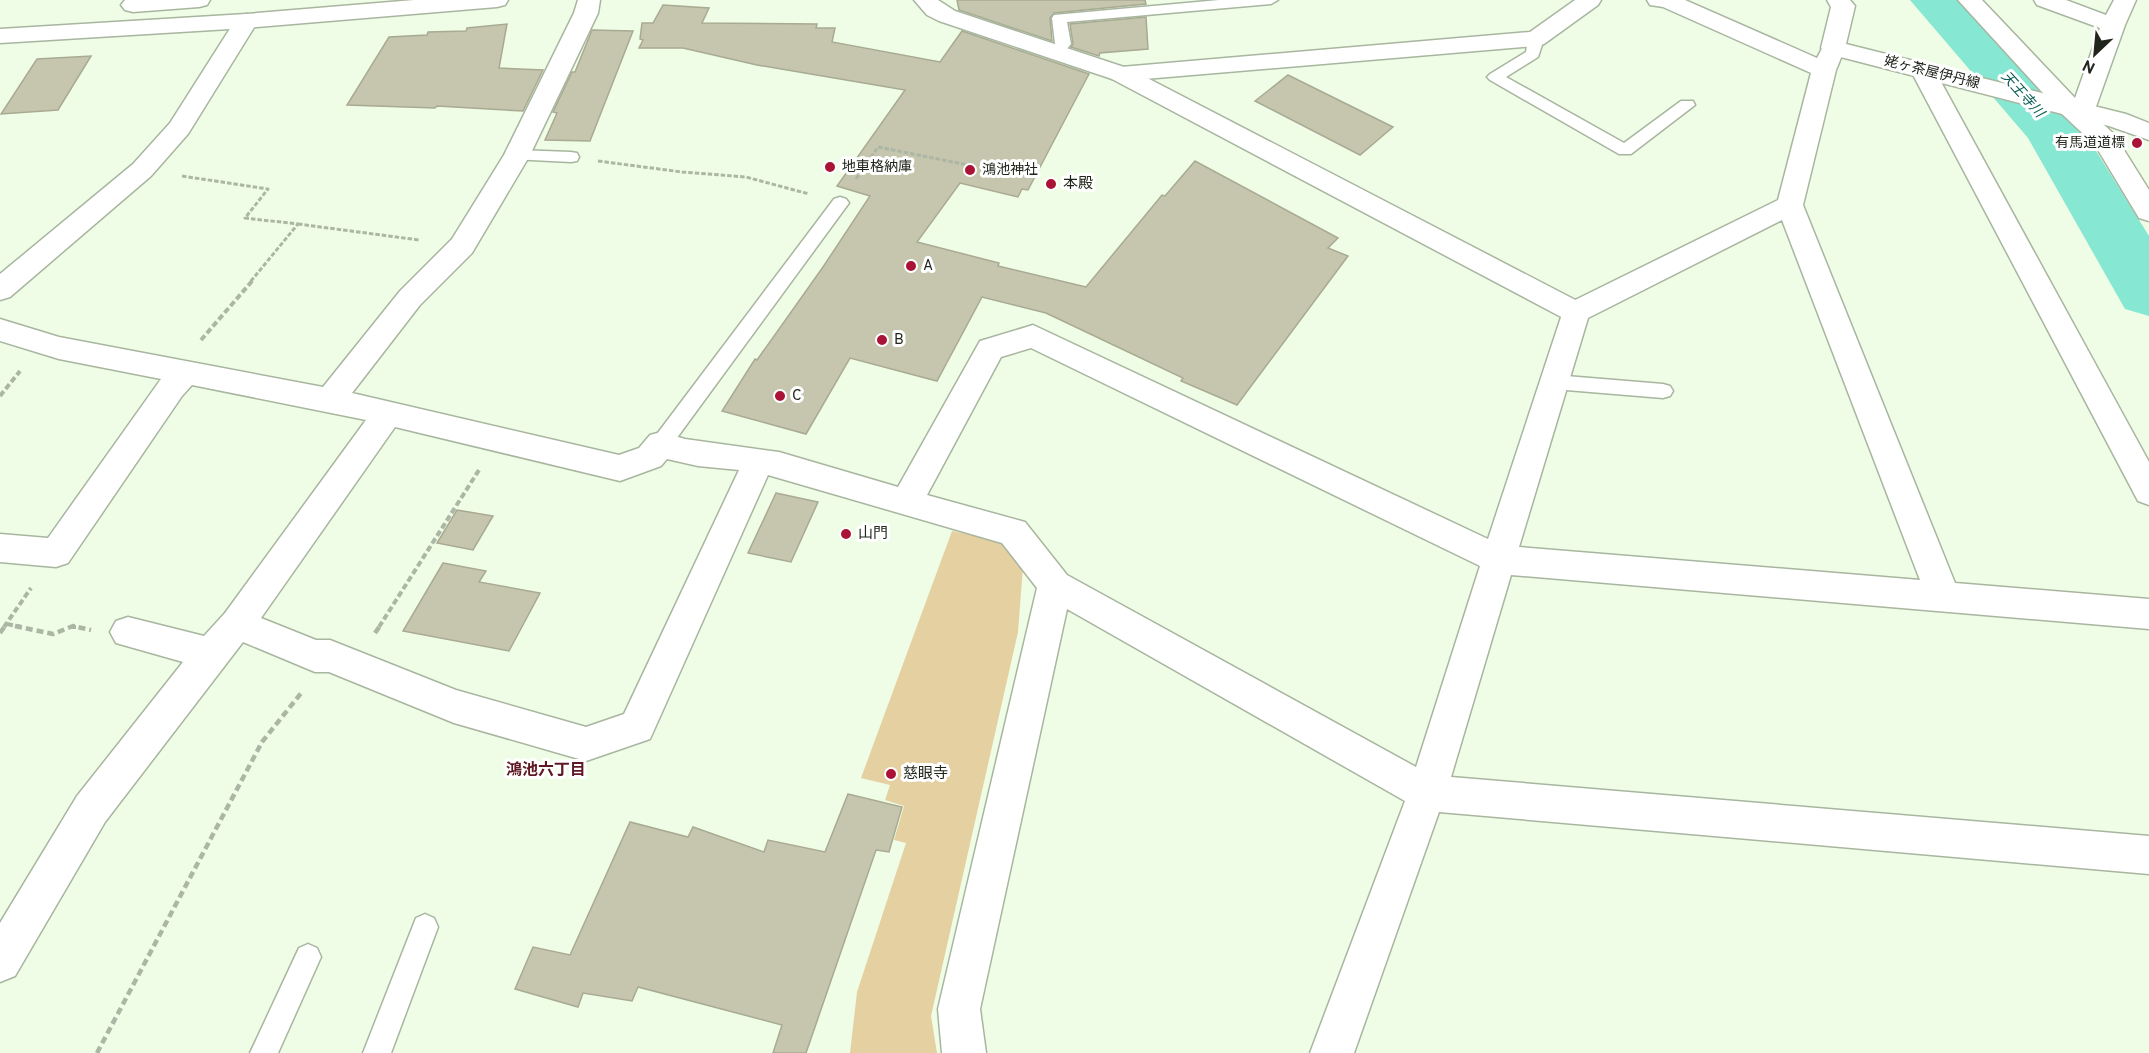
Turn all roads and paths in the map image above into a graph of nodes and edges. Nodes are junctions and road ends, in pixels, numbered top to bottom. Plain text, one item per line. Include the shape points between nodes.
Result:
1 (200, 0) edge
2 (497, 0) edge
3 (589, 0) edge
4 (925, 0) edge
5 (1271, 0) edge
6 (1590, 0) edge
7 (1658, 0) edge
8 (1838, 0) edge
9 (1970, 0) edge
10 (2045, 0) edge
11 (2125, 0) edge
12 (106, 7) dead end
13 (82, 9) dead end
14 (0, 16) edge
15 (246, 21) junction
16 (2113, 25) junction
17 (0, 36) edge
18 (1536, 39) junction
19 (1056, 53) junction
20 (1829, 59) junction
21 (1923, 71) junction
22 (1120, 74) junction
23 (1687, 105) dead end
24 (2069, 108) junction
25 (2149, 132) edge
26 (517, 155) junction
27 (571, 157) joint
28 (968, 165) dead end
29 (142, 170) junction
30 (840, 203) junction
31 (1790, 205) junction
32 (2149, 212) edge
33 (298, 224) junction
34 (462, 246) junction
35 (0, 290) edge
36 (1575, 312) junction
37 (0, 330) edge
38 (180, 371) junction
39 (1554, 382) junction
40 (1663, 391) dead end
41 (330, 400) junction
42 (388, 413) junction
43 (499, 439) junction
44 (661, 444) junction
45 (759, 461) junction
46 (2149, 492) edge
47 (906, 503) junction
48 (0, 548) edge
49 (56, 553) junction
50 (1499, 560) junction
51 (1055, 585) junction
52 (1944, 598) junction
53 (2149, 614) edge
54 (7, 624) junction
55 (237, 624) junction
56 (128, 632) joint
57 (0, 633) edge
58 (211, 654) junction
59 (342, 661) junction
60 (1427, 793) junction
61 (2149, 855) edge
62 (425, 927) dead end
63 (308, 957) dead end
64 (0, 961) edge
65 (97, 1053) edge
66 (264, 1053) edge
67 (377, 1053) edge
68 (964, 1053) edge
69 (1332, 1053) edge

1 - 12 street
2 - 15 street
3 - 26 street
4 - 19 street via 947,16
5 - 19 lane via 1059,18 1063,44
6 - 18 street
7 - 20 street, 姥ヶ茶屋伊丹線
8 - 20 street via 1843,6
9 - 24 street
10 - 16 street
11 - 16 street
13 - 14 street
15 - 17 street
15 - 29 street via 179,128
16 - 24 street
18 - 22 street
18 - 23 lane via 1533,54 1495,77 1625,150
19 - 22 street
20 - 21 street, 姥ヶ茶屋伊丹線
20 - 31 street
21 - 24 street, 姥ヶ茶屋伊丹線
21 - 46 street
22 - 36 street
24 - 25 street, 姥ヶ茶屋伊丹線
24 - 32 street via 2105,140
26 - 27 lane
26 - 34 street
27 - 30 path via 747,177
28 - 30 path via 878,147
29 - 33 path via 268,189 246,218
29 - 35 street
30 - 44 lane
31 - 36 street
31 - 52 street
33 - 34 path
33 - 38 path
34 - 41 street via 410,298
36 - 39 street
37 - 38 street via 59,348
38 - 41 street
38 - 49 street
39 - 40 lane
39 - 50 street
41 - 42 street
42 - 43 street
42 - 55 street
43 - 44 street via 620,468 650,457
43 - 59 path
44 - 45 street via 675,450
45 - 47 street
45 - 59 street via 637,727 586,744 454,706
47 - 50 street via 990,349 1034,336
47 - 51 street via 1013,532
48 - 49 street
49 - 54 path
50 - 52 street
50 - 60 street
51 - 60 street
51 - 68 street via 959,1009
52 - 53 street
54 - 56 path via 53,634 73,626 106,633
54 - 57 path
55 - 58 street
55 - 59 street via 315,656
56 - 58 street
58 - 64 street via 91,809
59 - 65 path via 262,742
60 - 61 street
60 - 69 street
62 - 67 lane
63 - 66 lane

